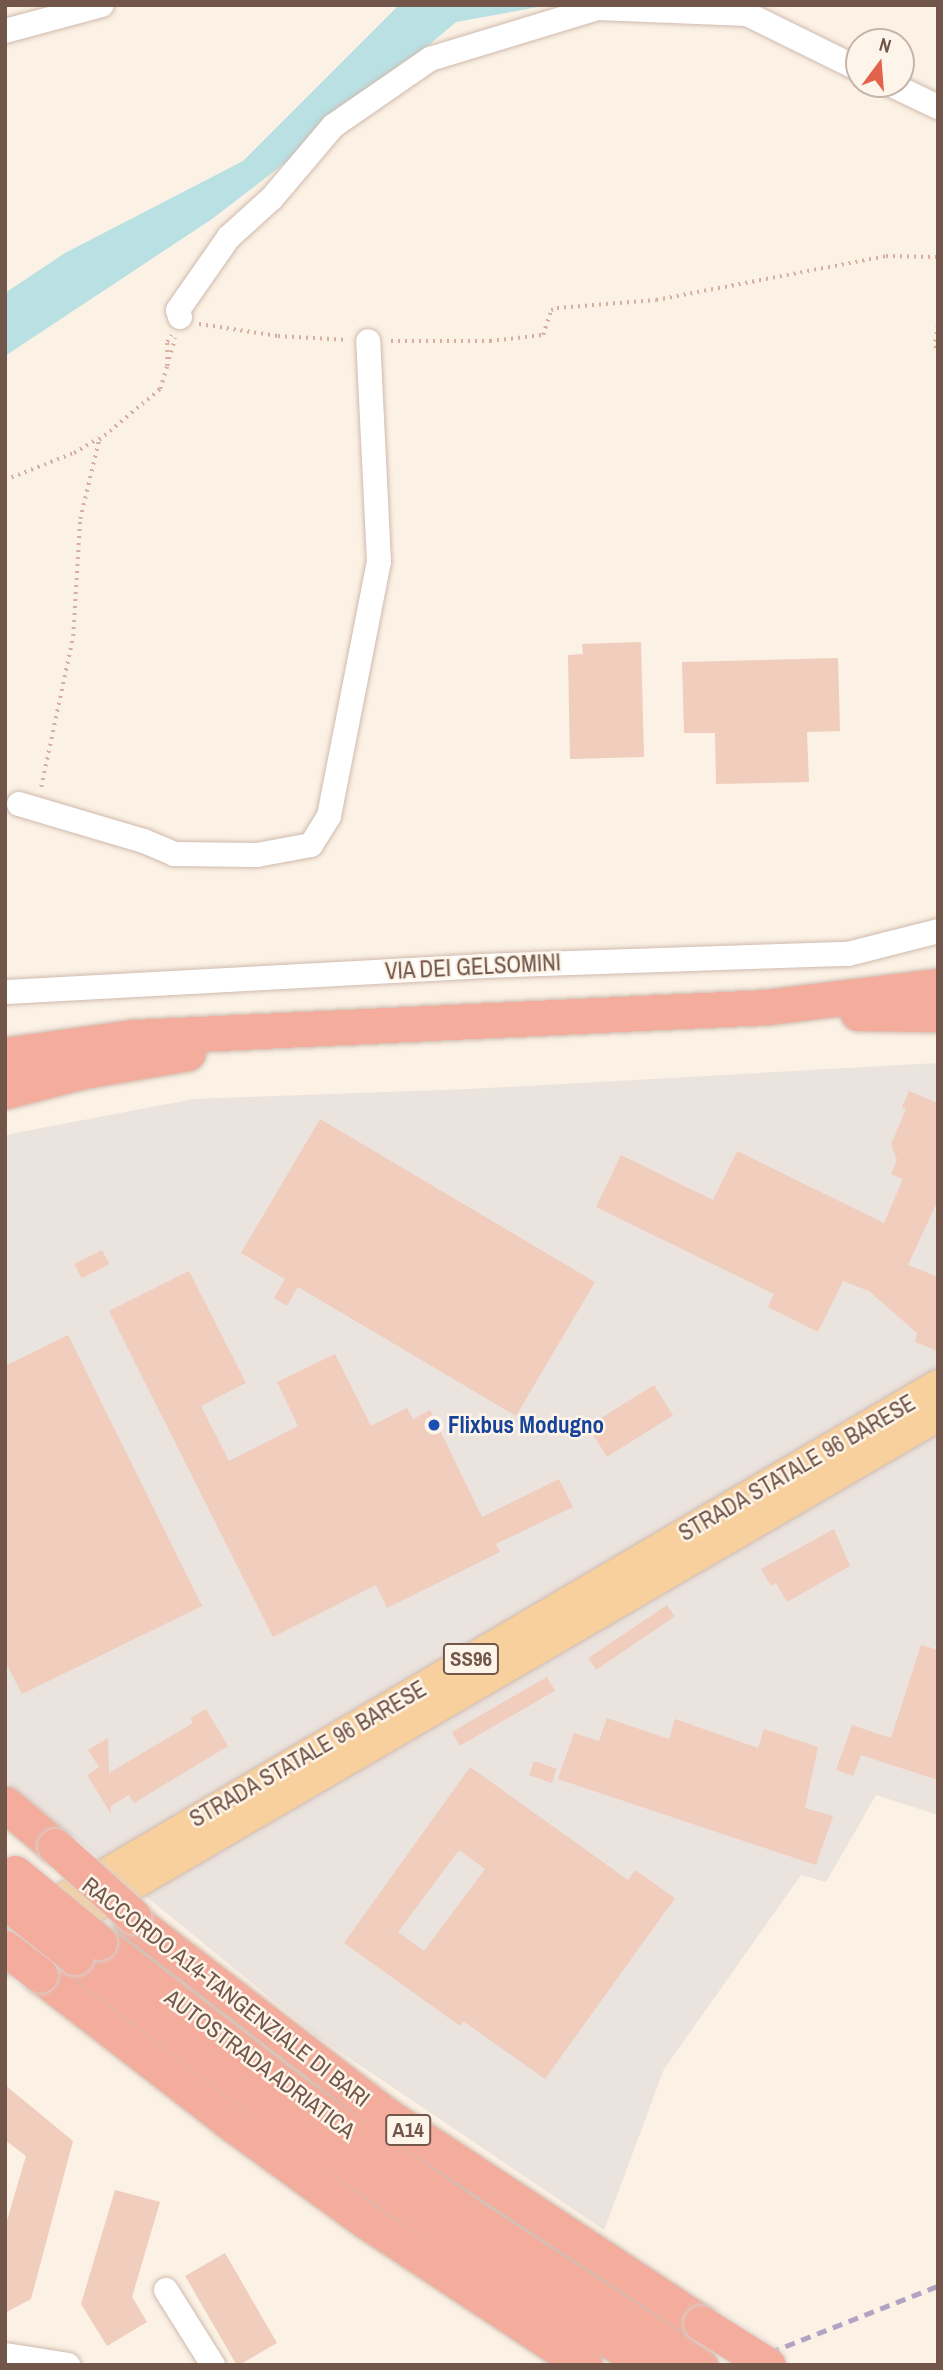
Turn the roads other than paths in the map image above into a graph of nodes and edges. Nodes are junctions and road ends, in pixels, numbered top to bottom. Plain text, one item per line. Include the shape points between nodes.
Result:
1 (102, 5) edge
2 (5, 31) edge
3 (845, 62) edge
4 (915, 96) edge
5 (938, 107) edge
6 (181, 324) road end
7 (368, 341) road end
8 (19, 804) road end
9 (938, 931) edge
10 (938, 967) edge
11 (938, 986) edge
12 (5, 992) edge
13 (838, 1000) junction
14 (767, 1007) junction
15 (938, 1014) edge
16 (259, 1031) junction
17 (5, 1038) edge
18 (102, 1039) junction
19 (5, 1055) edge
20 (5, 1091) edge
21 (938, 1385) edge
22 (938, 1416) edge
23 (5, 1804) edge
24 (5, 1819) edge
25 (51, 1849) junction
26 (8, 1880) edge
27 (5, 1933) edge
28 (5, 1948) edge
29 (5, 1959) edge
30 (24, 1977) edge
31 (166, 2290) dead end
32 (649, 2355) edge
33 (5, 2356) edge
34 (68, 2365) edge
35 (213, 2365) edge
36 (584, 2365) edge
37 (700, 2365) edge
38 (768, 2365) edge

1 - 2 street
3 - 6 street via 747,14 597,8 430,59 333,125 272,198 229,237 178,310
4 - 5 street
7 - 8 street via 379,562 329,816 311,845 257,855 174,855 144,841
9 - 12 street, VIA DEI GELSOMINI via 848,954 482,966
10 - 13 highway
11 - 13 highway
13 - 14 highway
14 - 15 highway via 897,1016
14 - 16 highway
16 - 18 highway
16 - 20 highway via 185,1053
17 - 18 highway
18 - 19 highway
21 - 27 main road, STRADA STATALE 96 BARESE / SS96
22 - 29 main road, STRADA STATALE 96 BARESE / SS96
23 - 25 highway
24 - 25 highway, RACCORDO A14-TANGENZIALE DI BARI / A14
25 - 38 highway, RACCORDO A14-TANGENZIALE DI BARI / A14, bridge via 196,1972 386,2115
26 - 32 highway, AUTOSTRADA ADRIATICA / A14, bridge via 306,2134 484,2259
28 - 30 highway, bridge
30 - 36 highway via 366,2221
31 - 35 street
32 - 37 highway, AUTOSTRADA ADRIATICA / A14
33 - 34 street

